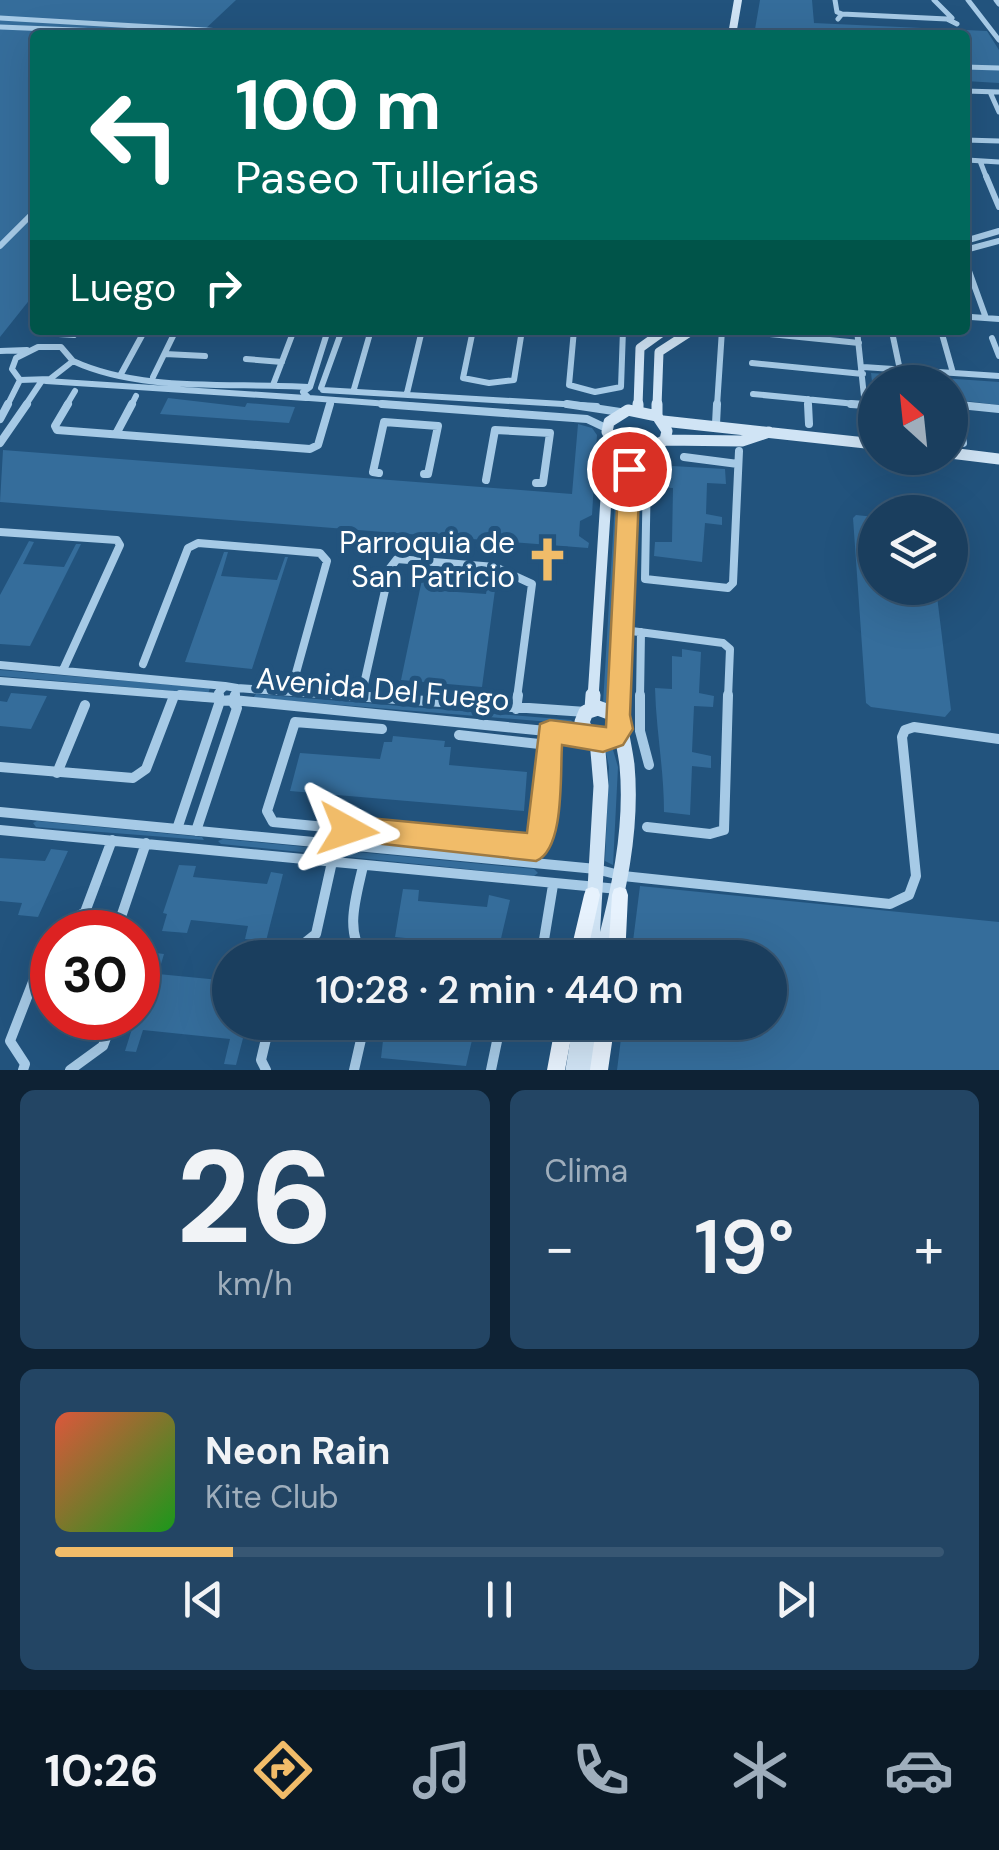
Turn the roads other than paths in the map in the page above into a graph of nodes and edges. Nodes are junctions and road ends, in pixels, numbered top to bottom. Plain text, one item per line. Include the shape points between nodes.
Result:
1 (738, 0) edge
2 (835, 0) edge
3 (922, 0) edge
4 (933, 0) edge
5 (968, 0) edge
6 (0, 18) edge
7 (947, 19) junction
8 (956, 24) dead end
9 (0, 27) edge
10 (76, 30) edge
11 (213, 30) edge
12 (733, 30) edge
13 (999, 40) edge
14 (970, 66) edge
15 (999, 68) edge
16 (970, 91) edge
17 (990, 92) junction
18 (999, 92) edge
19 (999, 112) edge
20 (970, 139) edge
21 (999, 142) edge
22 (970, 160) edge
23 (980, 161) junction
24 (999, 162) edge
25 (999, 207) edge
26 (30, 215) edge
27 (999, 231) edge
28 (14, 232) junction
29 (0, 235) edge
30 (970, 236) edge
31 (999, 241) edge
32 (0, 246) edge
33 (970, 249) edge
34 (970, 274) edge
35 (972, 317) dead end
36 (986, 318) junction
37 (999, 319) edge
38 (142, 335) edge
39 (174, 335) edge
40 (292, 335) edge
41 (326, 335) edge
42 (340, 335) edge
43 (370, 335) edge
44 (421, 335) edge
45 (472, 335) edge
46 (521, 335) edge
47 (574, 335) edge
48 (624, 335) edge
49 (658, 335) edge
50 (685, 335) edge
51 (722, 335) edge
52 (780, 335) edge
53 (858, 335) edge
54 (893, 335) edge
55 (942, 335) edge
56 (992, 338) dead end
57 (859, 343) junction
58 (31, 350) junction
59 (0, 352) edge
60 (164, 354) junction
61 (205, 356) dead end
62 (999, 356) edge
63 (16, 358) junction
64 (246, 359) dead end
65 (74, 361) junction
66 (282, 362) junction
67 (752, 362) dead end
68 (862, 365) edge
69 (899, 365) edge
70 (951, 365) edge
71 (123, 370) junction
72 (858, 370) edge
73 (154, 373) junction
74 (968, 374) edge
75 (999, 376) edge
76 (20, 380) junction
77 (43, 382) junction
78 (274, 382) junction
79 (355, 386) junction
80 (309, 387) junction
81 (407, 390) junction
82 (488, 391) junction
83 (75, 392) dead end
84 (321, 392) junction
85 (753, 394) dead end
86 (136, 396) dead end
87 (306, 398) junction
88 (594, 398) junction
89 (808, 399) junction
90 (330, 404) junction
91 (858, 404) edge
92 (968, 406) edge
93 (638, 409) junction
94 (999, 409) edge
95 (620, 412) junction
96 (413, 415) junction
97 (660, 418) junction
98 (0, 419) edge
99 (716, 419) junction
100 (522, 422) junction
101 (809, 424) dead end
102 (771, 431) junction
103 (608, 433) junction
104 (116, 434) junction
105 (665, 440) junction
106 (858, 442) edge
107 (0, 443) edge
108 (637, 450) junction
109 (739, 450) dead end
110 (968, 455) edge
111 (684, 456) dead end
112 (999, 458) edge
113 (738, 464) junction
114 (635, 470) junction
115 (379, 473) dead end
116 (424, 474) dead end
117 (486, 480) dead end
118 (536, 483) dead end
119 (0, 532) edge
120 (634, 631) junction
121 (142, 664) dead end
122 (0, 665) edge
123 (65, 666) junction
124 (0, 680) edge
125 (364, 684) dead end
126 (225, 686) junction
127 (292, 687) junction
128 (237, 688) junction
129 (219, 699) junction
130 (172, 700) junction
131 (233, 701) junction
132 (84, 706) dead end
133 (516, 706) junction
134 (589, 710) junction
135 (617, 715) junction
136 (382, 729) dead end
137 (619, 732) junction
138 (459, 736) dead end
139 (592, 737) junction
140 (549, 739) junction
141 (999, 739) edge
142 (649, 765) dead end
143 (0, 768) edge
144 (57, 773) junction
145 (0, 812) edge
146 (29, 814) junction
147 (647, 827) dead end
148 (177, 829) junction
149 (0, 830) edge
150 (196, 830) junction
151 (21, 832) junction
152 (215, 833) junction
153 (112, 840) junction
154 (146, 843) junction
155 (208, 850) junction
156 (330, 868) junction
157 (596, 869) junction
158 (362, 871) junction
159 (554, 885) junction
160 (621, 887) junction
161 (592, 891) junction
162 (87, 910) edge
163 (123, 910) edge
164 (308, 940) edge
165 (352, 940) edge
166 (544, 940) edge
167 (581, 940) edge
168 (598, 940) edge
169 (601, 940) edge
170 (617, 940) edge
171 (30, 989) edge
172 (105, 1040) edge
173 (266, 1040) edge
174 (361, 1040) edge
175 (497, 1040) edge
176 (562, 1040) edge
177 (577, 1040) edge
178 (588, 1040) edge
179 (603, 1040) edge
180 (24, 1070) edge
181 (70, 1070) edge
182 (266, 1070) edge
183 (354, 1070) edge
184 (491, 1070) edge
185 (556, 1070) edge
186 (573, 1070) edge
187 (584, 1070) edge
188 (599, 1070) edge

1 - 12 main road
2 - 7 street via 840,17
3 - 4 street
4 - 7 street via 952,18
5 - 13 street
6 - 11 street
7 - 8 street
9 - 10 street
14 - 15 street
16 - 17 street
17 - 18 street
17 - 19 street
20 - 21 street
22 - 23 street
23 - 24 street
23 - 25 street
26 - 28 street
27 - 30 street
28 - 29 street
28 - 32 street
31 - 33 street
34 - 36 street
35 - 36 street
36 - 37 street
38 - 71 street
39 - 60 street
40 - 66 street
41 - 80 street
42 - 84 street
43 - 79 street
44 - 81 street
45 - 82 street via 463,378
46 - 82 street via 514,380
47 - 88 street via 569,384
48 - 88 street via 621,387
49 - 93 main road via 640,348
50 - 97 main road via 659,352
51 - 99 street
52 - 57 street
53 - 57 street
54 - 69 street
55 - 70 street
56 - 62 street
57 - 68 street
58 - 59 street
58 - 63 street
58 - 65 street via 62,347
59 - 63 street
60 - 61 street
60 - 73 street
63 - 76 street via 12,369
64 - 66 street
65 - 71 street via 85,370
65 - 77 street
66 - 78 street
67 - 72 street
71 - 73 street
73 - 78 street
74 - 75 street
76 - 77 street
76 - 98 street
77 - 87 street
77 - 107 street
78 - 80 street
79 - 81 street
79 - 84 street
80 - 84 street
80 - 87 street
81 - 82 street
82 - 88 street
83 - 104 street via 57,430
84 - 87 street
84 - 90 street
85 - 89 street
86 - 104 street
88 - 95 street
89 - 91 street
89 - 101 street
90 - 96 street
90 - 104 street via 318,445 310,449
92 - 94 street
93 - 95 main road
93 - 97 main road
95 - 103 main road
96 - 100 street
96 - 115 street via 385,420 372,472
96 - 116 street via 439,423
97 - 99 main road
97 - 105 main road
99 - 102 main road
100 - 103 street via 587,419
100 - 117 street via 496,428
100 - 118 street via 550,430 543,484
102 - 105 main road via 742,440
102 - 106 main road
103 - 108 main road
103 - 134 main road
105 - 108 main road
108 - 114 main road
109 - 113 street
110 - 112 main road
111 - 113 street
113 - 114 street via 728,588 645,579 647,472
114 - 120 main road
119 - 123 street via 120,545
120 - 135 main road
120 - 142 street via 640,731
120 - 147 street via 723,642 730,649 724,830
121 - 127 street via 188,548 198,543 320,554 327,561
122 - 123 street, Avenida Del Fuego
123 - 126 street, Avenida Del Fuego
124 - 130 street, Avenida Del Fuego
125 - 133 street via 393,556 495,568 532,584
126 - 128 street, Avenida Del Fuego
126 - 129 street
127 - 128 street, Avenida Del Fuego
127 - 133 street, Avenida Del Fuego
128 - 131 street
129 - 130 street, Avenida Del Fuego
129 - 131 street, Avenida Del Fuego
129 - 148 street
130 - 144 street via 146,769 133,778
131 - 140 street, Avenida Del Fuego
131 - 150 street
132 - 144 street
133 - 134 street, Avenida Del Fuego
134 - 135 main road
134 - 139 main road via 582,722
135 - 137 main road
136 - 140 street via 295,722 267,810 273,822 536,847
137 - 139 main road via 608,740
137 - 160 main road via 627,766
138 - 140 street
139 - 140 street, Avenida Del Fuego
139 - 157 main road via 601,786
141 - 160 street via 906,730 916,876 904,901
143 - 144 street
145 - 146 street
146 - 148 street
146 - 151 street
148 - 150 street
149 - 151 street
150 - 152 street
151 - 153 street
152 - 155 street
152 - 157 street
153 - 154 street
153 - 162 street
154 - 155 street
154 - 163 street
155 - 156 street
156 - 158 street
156 - 164 street via 316,934
157 - 160 street
157 - 161 main road
158 - 159 street
158 - 165 street
159 - 161 street
159 - 166 street
160 - 161 street
160 - 169 main road
160 - 170 main road
161 - 167 main road
161 - 168 main road
171 - 180 street via 10,1040
172 - 181 street
173 - 182 street
174 - 183 street
175 - 184 street
176 - 185 main road
177 - 186 main road
178 - 187 main road
179 - 188 main road

